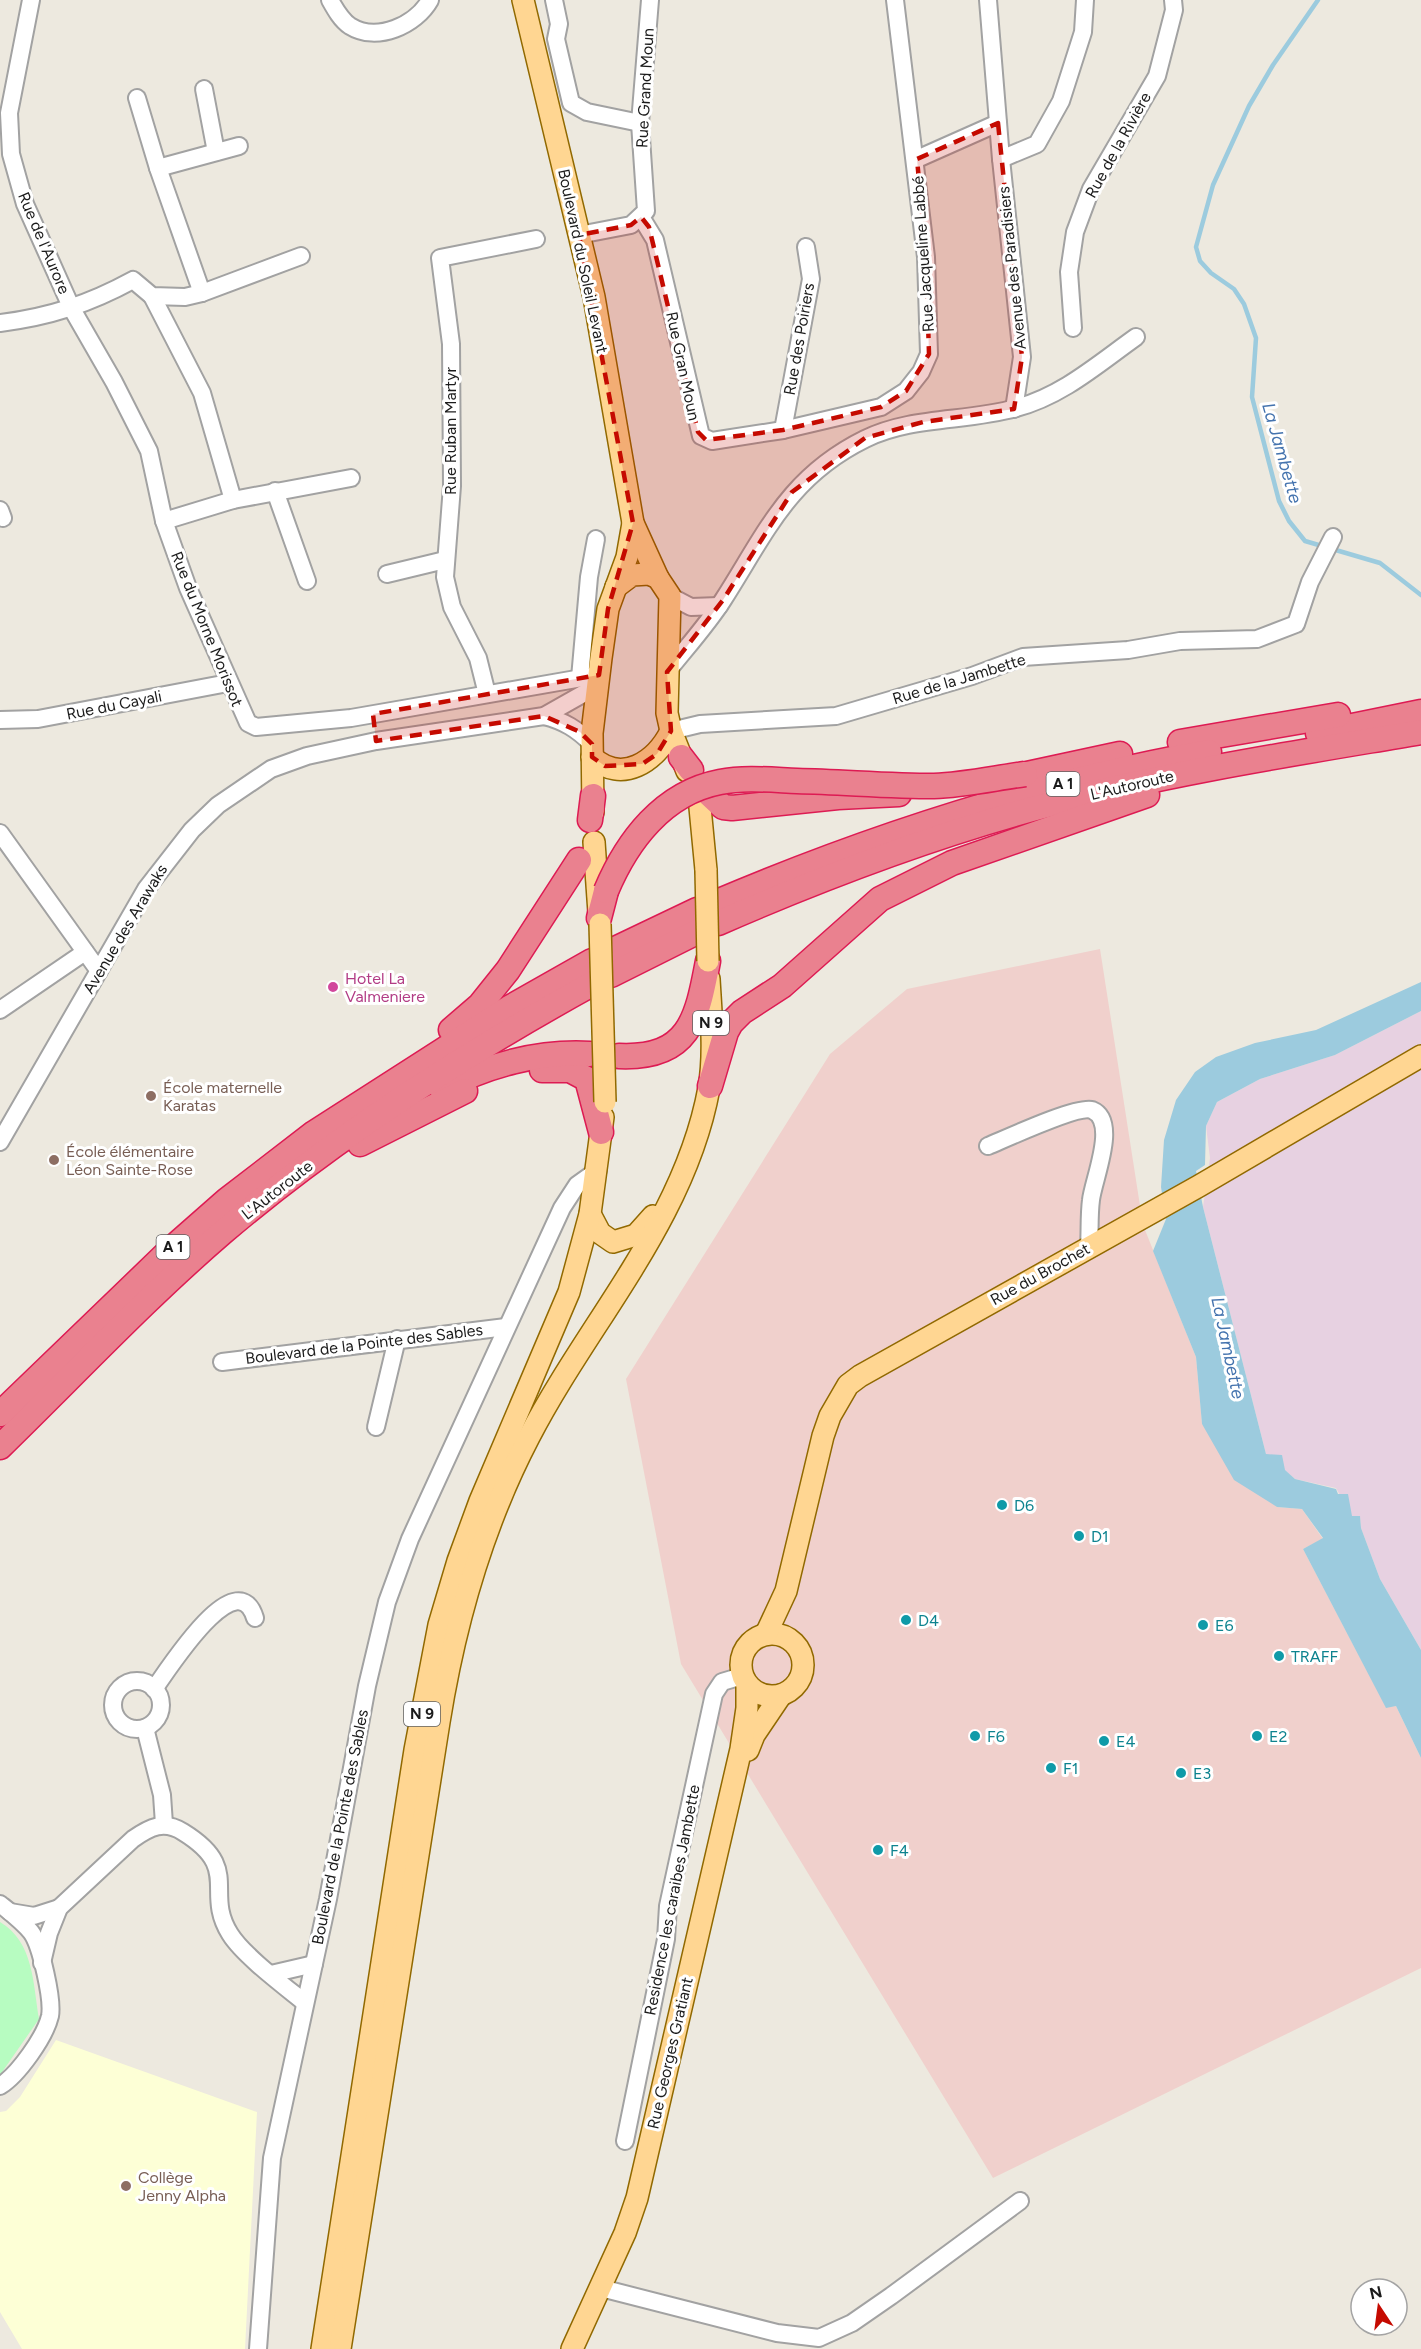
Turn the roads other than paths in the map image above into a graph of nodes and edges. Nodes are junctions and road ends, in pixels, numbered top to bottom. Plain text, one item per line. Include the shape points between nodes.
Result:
1 (32, 0) edge
2 (330, 0) edge
3 (430, 0) edge
4 (523, 0) edge
5 (554, 0) edge
6 (650, 0) edge
7 (895, 0) edge
8 (988, 0) edge
9 (1085, 0) edge
10 (1173, 0) edge
11 (204, 89) dead end
12 (137, 98) dead end
13 (640, 123) junction
14 (998, 123) junction
15 (239, 146) dead end
16 (216, 153) junction
17 (916, 159) junction
18 (1001, 159) junction
19 (158, 168) junction
20 (641, 217) junction
21 (579, 235) junction
22 (536, 239) dead end
23 (806, 248) dead end
24 (301, 256) dead end
25 (202, 293) junction
26 (152, 296) junction
27 (72, 309) junction
28 (0, 323) edge
29 (1073, 328) dead end
30 (1136, 337) dead end
31 (1014, 409) junction
32 (783, 430) junction
33 (351, 478) dead end
34 (275, 491) junction
35 (233, 500) junction
36 (164, 521) junction
37 (633, 524) junction
38 (1333, 537) dead end
39 (596, 539) dead end
40 (445, 560) junction
41 (387, 574) dead end
42 (658, 578) junction
43 (307, 581) dead end
44 (616, 587) junction
45 (670, 596) junction
46 (719, 606) junction
47 (667, 672) junction
48 (592, 680) junction
49 (228, 683) junction
50 (487, 693) junction
51 (1421, 705) edge
52 (1421, 712) edge
53 (373, 714) junction
54 (544, 717) junction
55 (0, 720) edge
56 (671, 731) junction
57 (1421, 732) edge
58 (376, 741) junction
59 (592, 750) junction
60 (1299, 752) junction
61 (686, 766) dead end
62 (1025, 774) junction
63 (704, 795) joint
64 (0, 833) edge
65 (579, 860) dead end
66 (707, 917) junction
67 (599, 921) junction
68 (85, 952) junction
69 (708, 961) junction
70 (601, 968) junction
71 (99, 971) junction
72 (0, 1010) edge
73 (590, 1054) dead end
74 (619, 1056) dead end
75 (1421, 1056) edge
76 (710, 1086) junction
77 (362, 1100) junction
78 (600, 1102) junction
79 (601, 1132) joint
80 (0, 1142) edge
81 (360, 1144) junction
82 (988, 1146) dead end
83 (598, 1170) junction
84 (683, 1178) junction
85 (591, 1214) junction
86 (222, 1233) junction
87 (1089, 1246) junction
88 (506, 1327) junction
89 (397, 1339) junction
90 (222, 1362) dead end
91 (0, 1414) edge
92 (376, 1426) dead end
93 (0, 1447) edge
94 (786, 1591) junction
95 (255, 1618) dead end
96 (766, 1634) junction
97 (795, 1643) junction
98 (745, 1681) junction
99 (154, 1689) junction
100 (781, 1695) junction
101 (145, 1728) junction
102 (745, 1749) junction
103 (164, 1824) junction
104 (5, 1908) edge
105 (59, 1908) junction
106 (42, 1963) junction
107 (314, 1964) junction
108 (272, 1974) junction
109 (304, 2002) junction
110 (0, 2086) edge
111 (625, 2141) dead end
112 (1020, 2201) dead end
113 (360, 2224) junction
114 (604, 2289) junction
115 (820, 2343) edge
116 (258, 2349) edge
117 (322, 2349) edge
118 (340, 2349) edge
119 (350, 2349) edge
120 (572, 2349) edge
121 (578, 2349) edge

1 - 27 street, Rue de l'Aurore via 9,113 11,154 25,204
2 - 3 street via 350,26 367,32 383,32 406,24 423,12
4 - 21 main road, Boulevard du Soleil Levant
5 - 13 street via 559,24 556,39 571,103 587,112
6 - 13 street, Rue Grand Moun
7 - 17 street, Rue Jacqueline Labbé
8 - 14 street, Avenue des Paradisiers
9 - 18 street via 1083,32 1061,100 1037,144
10 - 29 street, Rue de la Rivière via 1174,10 1157,76 1091,189 1076,232 1069,272
11 - 16 street
12 - 19 street
13 - 20 street, Rue Grand Moun via 647,198
14 - 17 street, Rue Jacqueline Labbé
14 - 18 street, Avenue des Paradisiers
15 - 16 street
16 - 19 street
17 - 32 street, Rue Jacqueline Labbé via 928,311 929,354 921,372 906,391 881,407
18 - 31 street, Avenue des Paradisiers via 1022,357
19 - 25 street
20 - 21 street via 631,225
20 - 32 street, Rue Gran Moun via 655,240 700,436 712,441
21 - 37 main road, Boulevard du Soleil Levant via 594,297
22 - 40 street, Rue Ruban Martyr via 440,258 451,344 452,486
23 - 32 street, Rue des Poiriers via 811,279
24 - 25 street
25 - 26 street
26 - 27 street via 133,280
26 - 35 street via 202,393
27 - 28 street
27 - 36 street, Rue du Morne Morissot via 149,451
30 - 31 street via 1065,388
31 - 46 street via 890,429 865,438 827,462 779,508
33 - 34 street
34 - 35 street
34 - 43 street
35 - 36 street
36 - 49 street, Rue du Morne Morissot
37 - 42 main road, Boulevard du Soleil Levant
37 - 44 main road, Boulevard du Soleil Levant
38 - 56 street, Rue de la Jambette via 1310,582 1296,624 1257,639 1180,641 1128,650 1023,657 836,716 700,724
39 - 48 street via 589,577
40 - 41 street
40 - 50 street, Rue Ruban Martyr via 448,594 477,658
42 - 44 main road via 641,573
42 - 45 main road, Boulevard du Soleil Levant
44 - 48 main road, Boulevard du Soleil Levant
45 - 46 street via 691,607
45 - 47 main road
46 - 47 street
47 - 56 main road
48 - 50 street, Rue du Morne Morissot
48 - 54 street, Avenue des Arawaks
48 - 59 main road, Boulevard du Soleil Levant
49 - 53 street, Rue du Morne Morissot via 243,717 255,728
49 - 55 street, Rue du Cayali via 38,719
50 - 53 street, Rue du Morne Morissot
51 - 62 highway via 1316,718
52 - 66 highway, L'Autoroute / A 1 via 1154,762 1029,793 832,856
53 - 58 street
54 - 58 street, Avenue des Arawaks
54 - 59 street via 562,721
56 - 59 main road via 657,754 642,764 615,769 605,766
56 - 61 main road
57 - 60 highway, L'Autoroute / A 1
58 - 71 street, Avenue des Arawaks via 307,756 271,769 218,805 167,859
59 - 67 main road, Boulevard du Soleil Levant
60 - 66 highway, L'Autoroute / A 1 via 1160,778 1039,807 925,841
60 - 76 highway via 1166,789 952,863 888,894 782,986 731,1023
62 - 63 highway, bridge via 940,794 838,797 732,808
62 - 67 highway, bridge via 936,786 756,779 699,788 670,804 645,825 617,864
63 - 69 main road, bridge
64 - 68 street
65 - 77 highway via 526,945 480,1005
66 - 70 highway, L'Autoroute / A 1
67 - 78 main road, Boulevard du Soleil Levant, bridge via 603,1022
68 - 71 street
68 - 72 street
69 - 74 highway via 701,1000 686,1034 655,1054
69 - 76 main road, N 9
70 - 77 highway, L'Autoroute / A 1 via 509,1008
70 - 86 highway, L'Autoroute / A 1 via 351,1134
71 - 80 street, Avenue des Arawaks
73 - 81 highway via 532,1058 482,1070 435,1093
75 - 87 main road, Rue du Brochet
76 - 84 main road, N 9
77 - 91 highway, L'Autoroute / A 1 via 296,1146 177,1244
78 - 79 highway
78 - 81 highway via 584,1075 554,1069 498,1080 460,1093
79 - 83 main road, N 9
81 - 86 highway
82 - 87 street via 1068,1113 1092,1110 1101,1120 1105,1140 1092,1193
83 - 85 main road, N 9
83 - 88 street, Boulevard de la Pointe des Sables via 577,1185 562,1208
84 - 85 main road via 630,1239 605,1239
84 - 113 main road, N 9 via 528,1438 474,1566 448,1664
85 - 117 main road, N 9 via 569,1292 480,1501 439,1625
86 - 93 highway, L'Autoroute / A 1
87 - 94 main road, Rue du Brochet via 848,1385 823,1436
88 - 89 street, Boulevard de la Pointe des Sables
88 - 107 street, Boulevard de la Pointe des Sables via 387,1602
89 - 90 street, Boulevard de la Pointe des Sables
89 - 92 street
94 - 96 main road, Rue du Brochet
94 - 97 main road, Rue du Brochet
95 - 99 street via 244,1604 221,1606 192,1637
96 - 97 main road via 777,1634
96 - 98 main road via 745,1649 740,1665
97 - 100 main road via 803,1670 796,1686
98 - 100 main road via 763,1696
98 - 102 main road
98 - 111 street, Residence les caraibes Jambette via 722,1682 714,1694 668,1906 666,1940
99 - 101 street via 160,1711
99 - 101 street via 133,1682 119,1689 113,1704 113,1712 122,1724
100 - 102 main road
101 - 103 street via 162,1795
102 - 114 main road, Rue Georges Gratiant via 642,2201
103 - 105 street via 147,1829 134,1839
103 - 108 street via 174,1826 209,1851 219,1876 224,1924 231,1936
104 - 105 street via 34,1916
104 - 106 street via 32,1933
105 - 106 street
106 - 110 street via 50,2004 48,2022 13,2079
107 - 108 street
107 - 109 street, Boulevard de la Pointe des Sables
108 - 109 street
109 - 116 street, Boulevard de la Pointe des Sables via 272,2158
112 - 115 street
113 - 118 main road, N 9
113 - 119 main road
114 - 115 street
114 - 120 main road, Rue Georges Gratiant
114 - 121 main road, Rue Georges Gratiant

